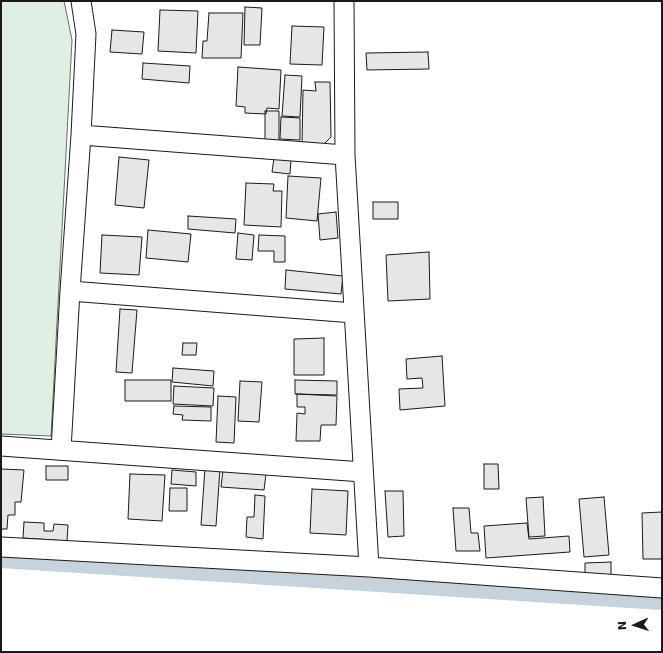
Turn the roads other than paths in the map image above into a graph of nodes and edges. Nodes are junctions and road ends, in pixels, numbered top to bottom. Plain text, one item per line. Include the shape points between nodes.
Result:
1 (80, 1) edge
2 (344, 1) edge
3 (81, 135) junction
4 (345, 155) junction
5 (70, 291) junction
6 (354, 313) junction
7 (1, 446) edge
8 (61, 450) junction
9 (363, 472) junction
10 (1, 547) edge
11 (369, 567) junction
12 (662, 588) edge

1 - 3 street via 86,34
2 - 4 street
3 - 4 street
3 - 5 street
4 - 6 street
5 - 6 street
5 - 8 street
6 - 9 street
7 - 8 street
8 - 9 street
9 - 11 street
10 - 11 street
11 - 12 street

